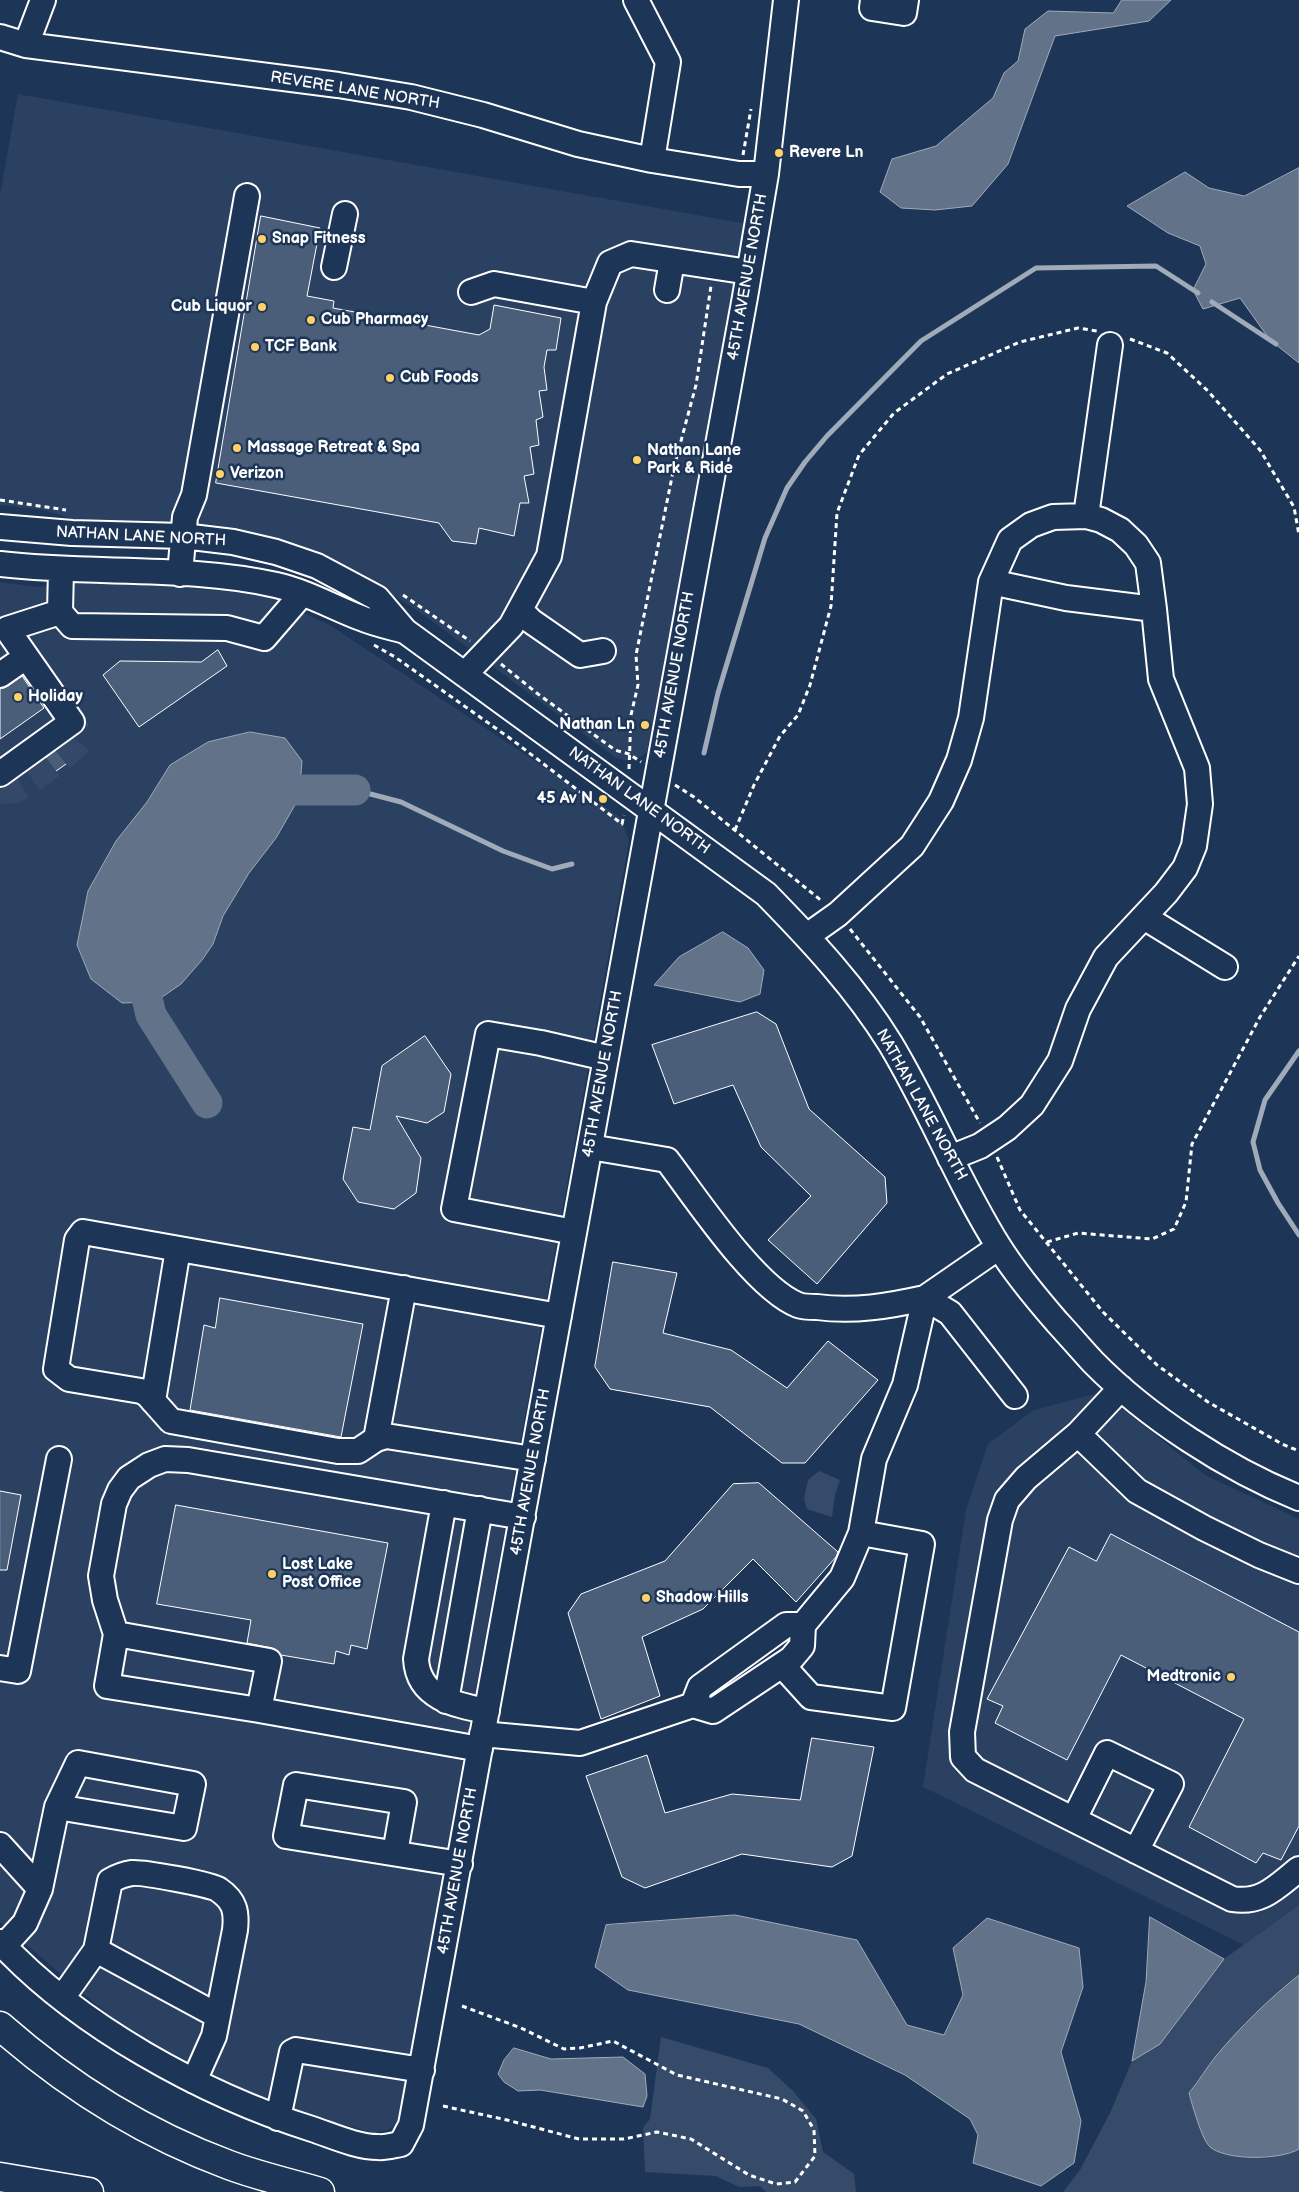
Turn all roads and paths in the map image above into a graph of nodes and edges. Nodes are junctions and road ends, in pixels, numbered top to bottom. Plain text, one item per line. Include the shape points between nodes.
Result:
1 (44, 0) edge
2 (636, 0) edge
3 (786, 0) edge
4 (873, 0) edge
5 (906, 0) edge
6 (0, 37) edge
7 (26, 45) junction
8 (752, 103) dead end
9 (652, 160) junction
10 (739, 174) junction
11 (766, 174) junction
12 (247, 196) dead end
13 (345, 214) dead end
14 (672, 261) junction
15 (334, 267) dead end
16 (718, 268) junction
17 (749, 272) junction
18 (667, 290) dead end
19 (471, 292) dead end
20 (594, 302) junction
21 (1113, 338) junction
22 (0, 500) edge
23 (0, 511) edge
24 (72, 512) dead end
25 (1086, 516) junction
26 (0, 527) edge
27 (61, 532) junction
28 (1299, 535) edge
29 (183, 536) junction
30 (0, 564) edge
31 (61, 569) junction
32 (180, 574) junction
33 (991, 582) junction
34 (400, 593) dead end
35 (302, 594) junction
36 (1154, 608) junction
37 (520, 610) junction
38 (60, 612) junction
39 (3, 627) edge
40 (405, 631) junction
41 (369, 643) dead end
42 (603, 651) dead end
43 (486, 652) junction
44 (26, 656) junction
45 (0, 674) edge
46 (465, 674) junction
47 (629, 754) junction
48 (657, 773) junction
49 (0, 774) edge
50 (628, 792) junction
51 (651, 809) junction
52 (735, 830) junction
53 (838, 914) junction
54 (1144, 917) junction
55 (807, 936) junction
56 (1299, 956) edge
57 (1225, 967) dead end
58 (606, 1058) junction
59 (989, 1140) junction
60 (590, 1147) junction
61 (950, 1158) junction
62 (574, 1232) junction
63 (1047, 1242) junction
64 (999, 1247) junction
65 (178, 1249) junction
66 (404, 1288) junction
67 (925, 1298) junction
68 (559, 1316) junction
69 (1121, 1388) junction
70 (1015, 1396) dead end
71 (153, 1401) junction
72 (1078, 1434) junction
73 (376, 1439) junction
74 (1299, 1451) edge
75 (59, 1459) dead end
76 (533, 1459) junction
77 (1299, 1498) edge
78 (444, 1503) junction
79 (480, 1509) junction
80 (523, 1517) junction
81 (861, 1533) junction
82 (1299, 1571) edge
83 (803, 1625) junction
84 (116, 1634) junction
85 (782, 1665) junction
86 (0, 1668) edge
87 (446, 1701) junction
88 (693, 1705) junction
89 (259, 1710) junction
90 (487, 1711) junction
91 (481, 1742) junction
92 (57, 1807) junction
93 (1074, 1819) junction
94 (0, 1845) edge
95 (1136, 1851) junction
96 (395, 1853) junction
97 (460, 1864) junction
98 (1299, 1869) edge
99 (40, 1889) junction
100 (2, 1944) edge
101 (96, 1950) junction
102 (62, 1998) junction
103 (462, 2006) dead end
104 (218, 2016) junction
105 (0, 2026) edge
106 (422, 2070) junction
107 (194, 2081) junction
108 (444, 2106) dead end
109 (278, 2118) junction
110 (0, 2177) edge
111 (89, 2192) edge
112 (320, 2192) edge

1 - 7 street
2 - 9 street via 668,62
3 - 11 street, 45TH AVENUE NORTH
4 - 5 street via 872,8 904,13
6 - 7 street, REVERE LANE NORTH
7 - 9 street, REVERE LANE NORTH via 411,97 578,144
8 - 10 path
9 - 10 street, REVERE LANE NORTH
10 - 11 street, REVERE LANE NORTH
11 - 17 street, 45TH AVENUE NORTH
12 - 29 street via 194,495 185,517
13 - 15 street
14 - 16 street
14 - 18 street
14 - 20 street via 631,254 610,263
16 - 17 street
16 - 47 path via 710,288 696,385 674,467 636,655 638,685 630,716
17 - 48 street, 45TH AVENUE NORTH
19 - 20 street via 494,284
20 - 37 street via 549,556
21 - 25 street
21 - 28 path via 1167,353 1208,391 1260,450 1294,507
21 - 52 path via 1078,328 1020,342 947,374 894,413 859,455 837,513 831,606 810,685 798,715 780,736 754,785
22 - 24 path
23 - 27 street via 13,512
25 - 33 street via 1053,516 1031,525 1010,540
25 - 36 street via 1120,530 1136,545 1148,563
26 - 27 street, NATHAN LANE NORTH
27 - 29 street, NATHAN LANE NORTH
29 - 32 street
29 - 40 street, NATHAN LANE NORTH via 233,542 317,566 378,598
30 - 31 street, NATHAN LANE NORTH
31 - 32 street, NATHAN LANE NORTH
31 - 38 street
32 - 35 street, NATHAN LANE NORTH via 277,585
33 - 36 street via 1066,598
33 - 53 street via 971,718 945,793 912,846
34 - 43 path
35 - 38 street via 264,638 227,628 72,626
35 - 40 street, NATHAN LANE NORTH via 361,618
36 - 54 street via 1161,679 1197,768 1200,804 1194,846 1185,868
37 - 42 street via 580,655
37 - 43 street via 511,626
38 - 39 street
39 - 44 street
40 - 46 street, NATHAN LANE NORTH
41 - 50 path via 395,657 511,739 622,824
43 - 46 street
43 - 47 path via 615,750
44 - 45 street
44 - 49 street via 72,722
46 - 50 street, NATHAN LANE NORTH
47 - 48 path
47 - 50 path
48 - 51 street, 45TH AVENUE NORTH
48 - 52 path
50 - 51 street, NATHAN LANE NORTH
51 - 55 street, NATHAN LANE NORTH via 766,894
51 - 58 street, 45TH AVENUE NORTH
52 - 53 path
53 - 55 street
53 - 59 path via 920,1017
54 - 57 street
54 - 59 street via 1106,956 1078,1009 1060,1061 1032,1105
55 - 61 street, NATHAN LANE NORTH via 853,991 889,1043
56 - 63 path via 1260,1017 1192,1144 1186,1202 1174,1229 1152,1239 1078,1233
58 - 60 street, 45TH AVENUE NORTH
58 - 62 street via 541,1042 488,1034 454,1210
59 - 61 street
59 - 63 path via 1020,1210
60 - 62 street, 45TH AVENUE NORTH
60 - 67 street via 667,1160 716,1226 769,1287 798,1305 838,1310 874,1308
61 - 64 street, NATHAN LANE NORTH
62 - 68 street, 45TH AVENUE NORTH
63 - 74 path via 1103,1312 1157,1365 1208,1402
64 - 67 street
64 - 69 street, NATHAN LANE NORTH via 1047,1311
65 - 66 street
65 - 71 street
65 - 71 street via 82,1232 77,1240 56,1369 69,1379 141,1391
66 - 68 street
66 - 73 street
67 - 70 street via 950,1313
67 - 81 street via 905,1385 874,1459
68 - 76 street, 45TH AVENUE NORTH
69 - 72 street
69 - 77 street, NATHAN LANE NORTH via 1211,1454
71 - 73 street via 171,1422 338,1451 358,1451
72 - 82 street via 1137,1491 1259,1555
72 - 93 street via 1026,1478 1007,1500 1000,1520 962,1732 963,1757 975,1770
73 - 76 street via 386,1436
75 - 86 street via 18,1671
76 - 80 street, 45TH AVENUE NORTH
78 - 79 street
78 - 84 street via 188,1460 165,1459 149,1465 129,1478 114,1504 101,1576
78 - 87 street via 416,1658 423,1682
79 - 80 street
79 - 87 street
80 - 90 street, 45TH AVENUE NORTH
81 - 83 street via 842,1578
81 - 85 street via 922,1544 893,1708 811,1697
83 - 85 street via 802,1646
83 - 88 street via 786,1625 700,1687
84 - 89 street via 269,1661
84 - 89 street via 107,1686
85 - 88 street via 713,1712
87 - 90 street
88 - 91 street via 580,1744
89 - 91 street
90 - 91 street, 45TH AVENUE NORTH
91 - 97 street, 45TH AVENUE NORTH
92 - 92 street via 184,1828 193,1784 78,1764
92 - 99 street
93 - 95 street
93 - 95 street via 1107,1753 1171,1784
94 - 99 street
95 - 98 street via 1232,1899 1245,1901 1258,1899
96 - 96 street via 286,1836 296,1784 404,1802
96 - 97 street
97 - 106 street, 45TH AVENUE NORTH
99 - 100 street via 24,1923
100 - 102 street
101 - 102 street
101 - 104 street
101 - 104 street via 110,1881 118,1876 134,1873 218,1889 237,1912
102 - 107 street via 139,2051
103 - 108 path via 521,2028 564,2049 612,2041 677,2075 782,2099 803,2111 811,2123 814,2156 794,2182 776,2184 749,2175 691,2139 657,2132 624,2139 579,2140
104 - 107 street via 211,2046
105 - 112 highway via 37,2058 88,2093 180,2146 230,2166
106 - 109 street via 296,2050 292,2052
106 - 109 street, 45TH AVENUE NORTH via 411,2124 401,2144 378,2148
107 - 109 street
110 - 111 highway

